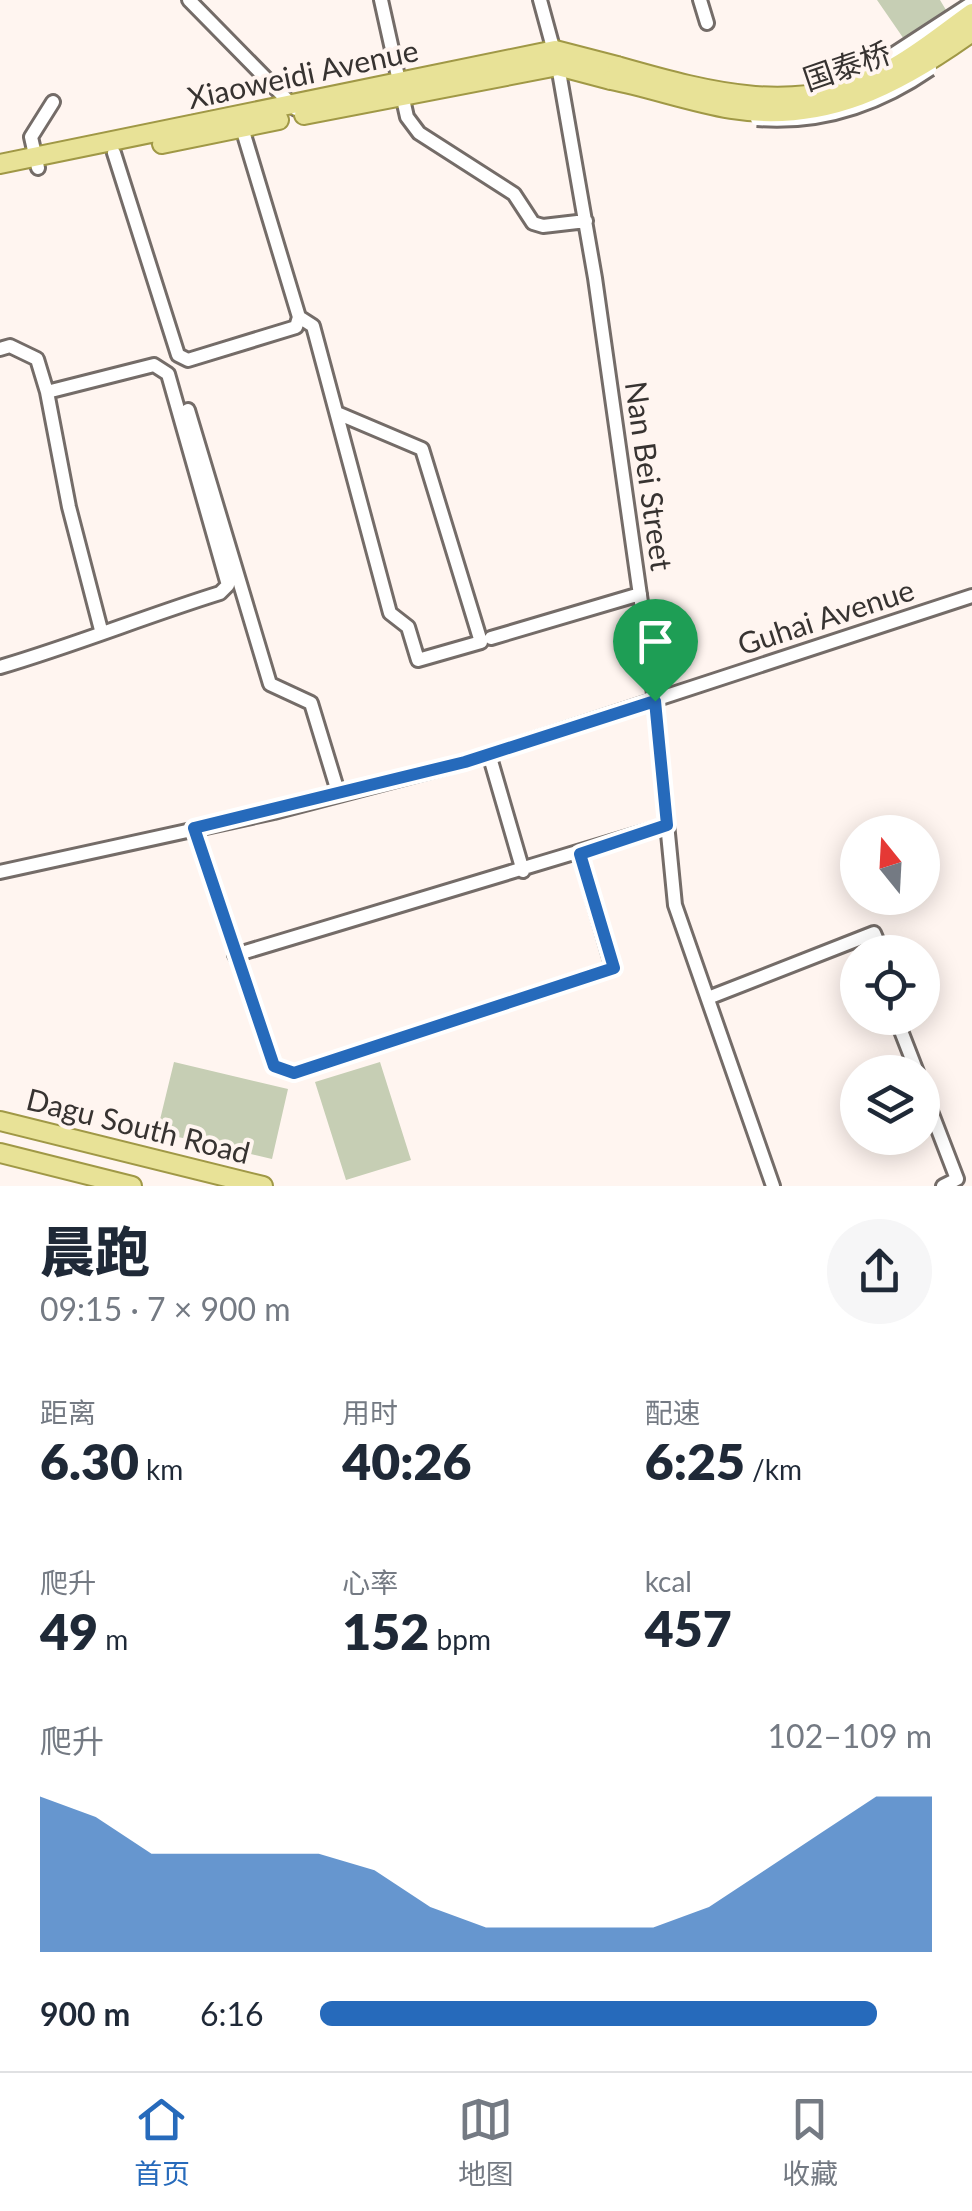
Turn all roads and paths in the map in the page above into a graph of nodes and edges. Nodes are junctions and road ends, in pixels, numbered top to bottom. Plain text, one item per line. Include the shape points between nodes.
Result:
1 (189, 0) edge
2 (380, 0) edge
3 (540, 0) edge
4 (700, 0) edge
5 (952, 0) edge
6 (971, 6) edge
7 (707, 23) dead end
8 (972, 32) edge
9 (972, 41) edge
10 (556, 58) junction
11 (614, 73) junction
12 (401, 90) junction
13 (53, 102) dead end
14 (296, 110) junction
15 (242, 128) junction
16 (114, 153) junction
17 (37, 163) junction
18 (0, 164) edge
19 (0, 176) edge
20 (586, 221) junction
21 (299, 317) junction
22 (0, 348) edge
23 (47, 392) junction
24 (188, 410) dead end
25 (337, 413) junction
26 (640, 594) junction
27 (972, 596) edge
28 (101, 630) junction
29 (491, 638) dead end
30 (0, 667) edge
31 (655, 701) junction
32 (489, 754) junction
33 (339, 795) junction
34 (667, 825) junction
35 (194, 828) junction
36 (580, 854) junction
37 (523, 871) junction
38 (0, 872) edge
39 (840, 946) edge
40 (235, 955) junction
41 (708, 998) junction
42 (0, 1121) edge
43 (940, 1135) edge
44 (0, 1153) edge
45 (132, 1186) edge
46 (263, 1186) edge
47 (773, 1186) edge
48 (943, 1186) edge

1 - 14 street
2 - 12 street
3 - 10 street, Nan Bei Street
4 - 7 street
5 - 9 street
6 - 11 main road, 国泰桥, bridge via 893,68 806,98 725,94
8 - 11 main road, 国泰桥, bridge via 913,73 808,112 733,109
9 - 11 street, bridge via 872,102 796,120 665,102
10 - 11 main road, Xiaoweidi Avenue
10 - 12 main road, Xiaoweidi Avenue
10 - 20 street, Nan Bei Street
12 - 14 main road, Xiaoweidi Avenue
12 - 20 street via 407,118 419,133 514,194 533,223
13 - 17 street via 31,137
14 - 15 main road, Xiaoweidi Avenue
14 - 17 main road, Xiaoweidi Avenue
15 - 16 main road, Xiaoweidi Avenue
15 - 21 street
16 - 17 main road, Xiaoweidi Avenue
16 - 21 street via 178,355 188,360 296,328
17 - 18 main road, Xiaoweidi Avenue
17 - 19 main road, Xiaoweidi Avenue
20 - 26 street, Nan Bei Street
21 - 25 street via 313,326
22 - 23 street via 37,360
23 - 28 street
23 - 28 street via 154,365 168,374 228,585
24 - 33 street via 270,684 312,703
25 - 25 street via 390,612 408,627 418,660 480,642 422,450
26 - 29 street
26 - 31 street, Nan Bei Street
27 - 31 street, Guhai Avenue
28 - 30 street
31 - 32 street, Guhai Avenue
31 - 34 street, Nan Bei Street
32 - 33 street, Guhai Avenue
32 - 37 street
33 - 35 street, Guhai Avenue
34 - 36 street
34 - 41 street, Nan Bei Street via 675,905
35 - 38 street, Guhai Avenue
35 - 40 street
36 - 37 street
36 - 40 street via 614,968 294,1073 274,1066
37 - 40 street
39 - 41 street
41 - 47 street, Nan Bei Street
42 - 46 main road, Dagu South Road
43 - 48 street via 957,1179
44 - 45 main road, Dagu South Road

